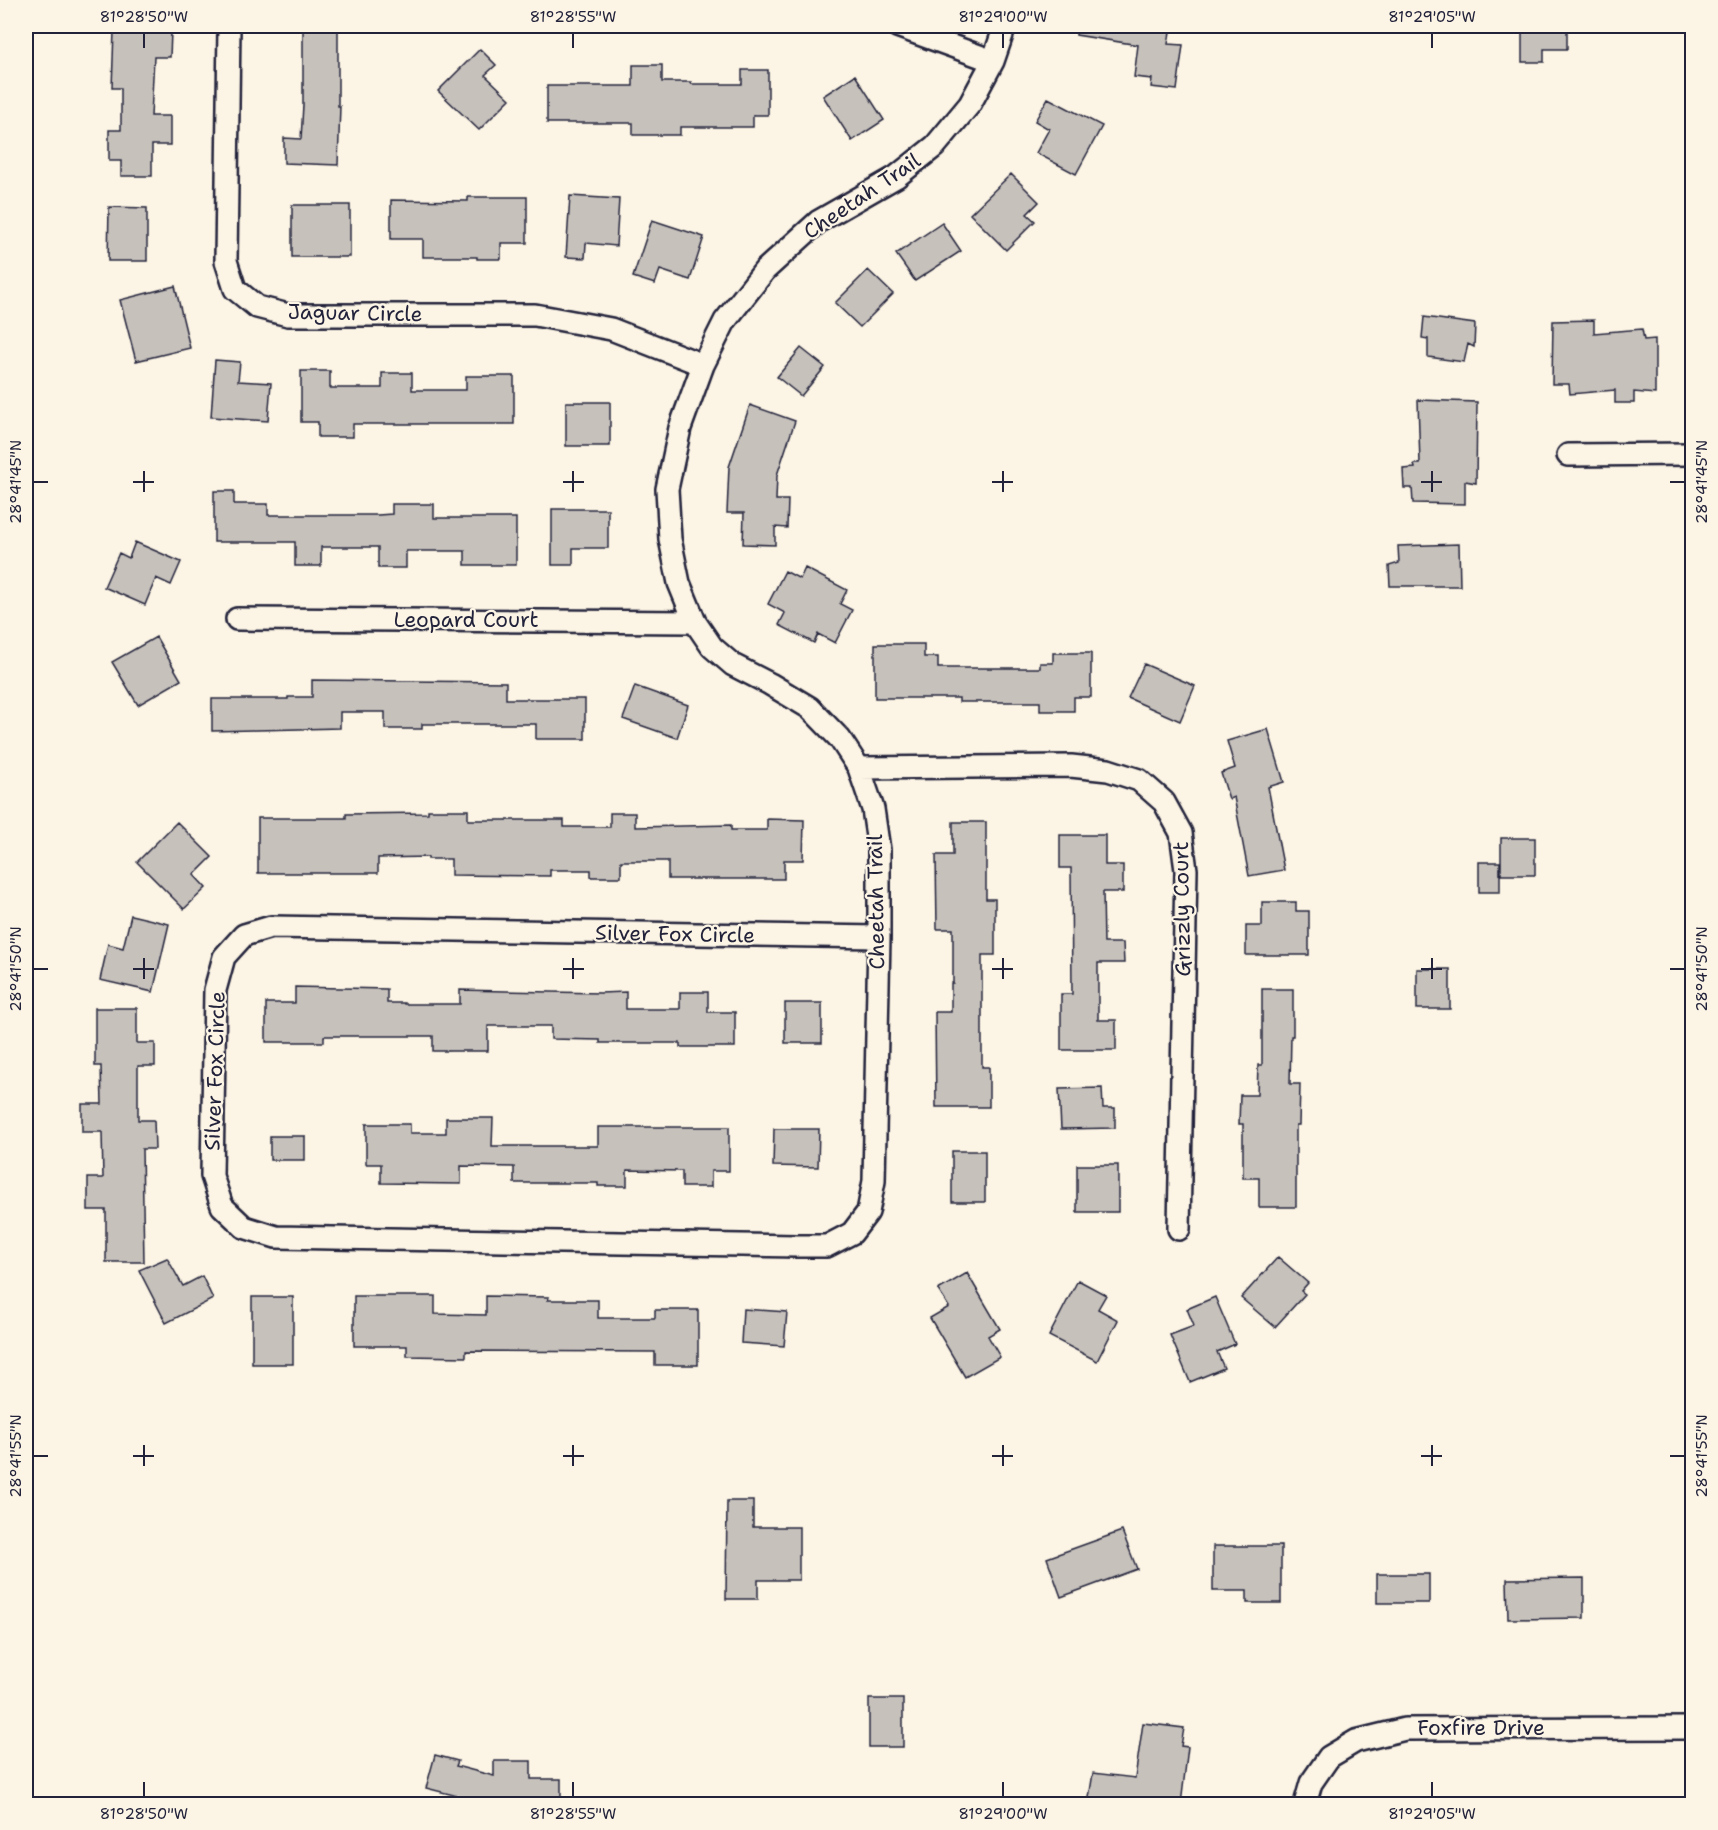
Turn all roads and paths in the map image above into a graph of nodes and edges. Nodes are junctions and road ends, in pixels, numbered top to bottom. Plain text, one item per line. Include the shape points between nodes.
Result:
1 (229, 26) edge
2 (897, 26) edge
3 (1005, 26) edge
4 (993, 61) junction
5 (703, 365) junction
6 (1692, 454) edge
7 (1568, 455) dead end
8 (237, 619) dead end
9 (695, 622) junction
10 (859, 768) junction
11 (879, 937) junction
12 (1179, 1228) dead end
13 (852, 1233) joint
14 (1692, 1728) edge
15 (1305, 1804) edge

1 - 5 street, Jaguar Circle via 226,261 235,289 257,307 288,315 535,315 611,329
2 - 4 street
3 - 4 street, Cheetah Trail
4 - 5 street, Cheetah Trail via 970,104 935,146 896,177 819,221 765,270 725,321
5 - 9 street, Cheetah Trail via 680,428 667,489 670,539 679,583
6 - 7 street
8 - 9 street, Leopard Court
9 - 10 street, Cheetah Trail via 712,647 733,665 810,708 840,739
10 - 11 street, Cheetah Trail via 873,809 879,850
10 - 12 street, Grizzly Court via 1071,766 1108,770 1139,780 1164,802 1181,833 1186,870
11 - 13 street, Cheetah Trail via 874,1181 868,1212
11 - 13 street, Silver Fox Circle via 270,927 244,935 224,957 215,990 212,1176 222,1206 244,1227 276,1237 797,1246 827,1246
14 - 15 street, Foxfire Drive via 1405,1729 1356,1741 1329,1757 1311,1783

